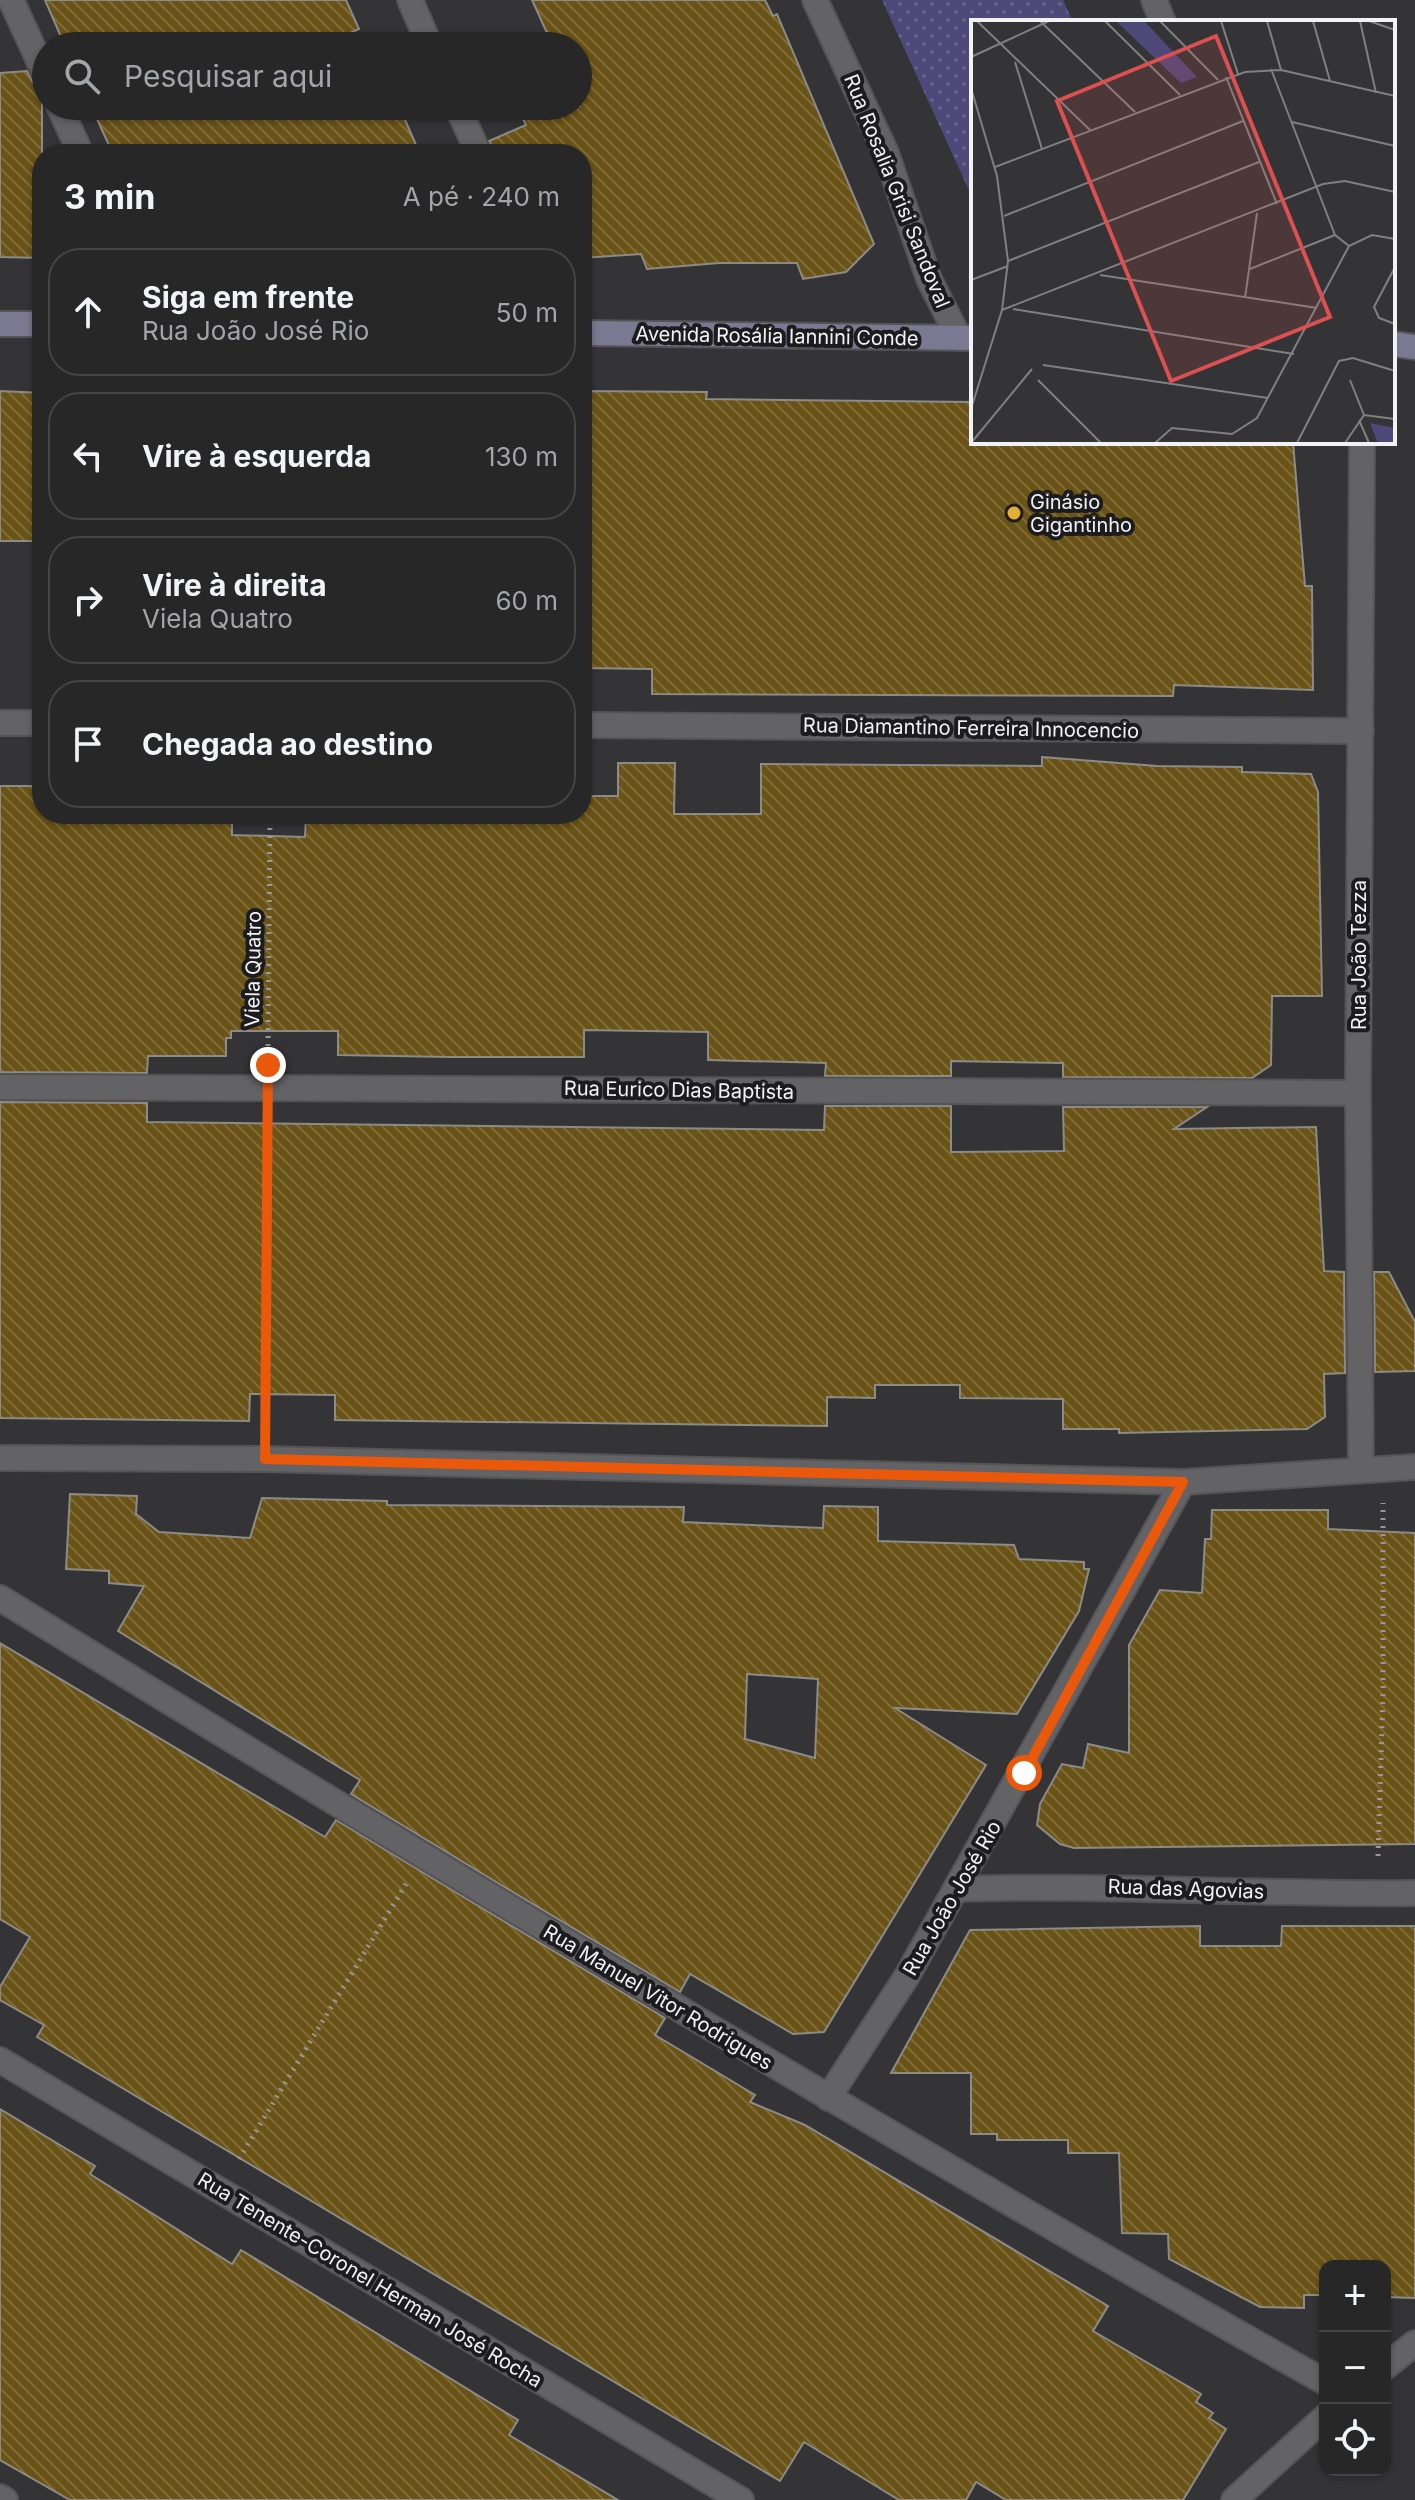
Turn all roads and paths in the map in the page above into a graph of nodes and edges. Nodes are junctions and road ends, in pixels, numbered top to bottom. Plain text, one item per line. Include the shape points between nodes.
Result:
1 (11, 0) edge
2 (410, 0) edge
3 (815, 0) edge
4 (1154, 0) edge
5 (1162, 20) edge
6 (424, 32) edge
7 (32, 46) edge
8 (65, 120) edge
9 (463, 120) edge
10 (76, 144) edge
11 (474, 144) edge
12 (0, 324) edge
13 (32, 324) edge
14 (592, 333) edge
15 (966, 338) edge
16 (1395, 344) edge
17 (1415, 347) edge
18 (1362, 444) edge
19 (0, 723) edge
20 (32, 723) edge
21 (592, 725) edge
22 (1361, 731) junction
23 (270, 824) edge
24 (0, 1087) edge
25 (268, 1087) junction
26 (1358, 1093) junction
27 (0, 1458) edge
28 (265, 1459) junction
29 (1415, 1467) edge
30 (1372, 1468) junction
31 (1183, 1482) junction
32 (0, 1598) edge
33 (422, 1856) junction
34 (957, 1889) junction
35 (1376, 1893) junction
36 (1415, 1893) edge
37 (0, 2060) edge
38 (828, 2098) junction
39 (221, 2191) junction
40 (1415, 2343) edge
41 (1391, 2362) edge
42 (1319, 2379) edge
43 (1319, 2422) edge
44 (741, 2500) edge
45 (1234, 2500) edge

1 - 7 street
2 - 6 street
3 - 15 street, Rua Rosalia Grisi Sandoval via 886,153 929,279
4 - 5 street
8 - 10 street
9 - 11 street
12 - 13 street
14 - 15 street, Avenida Rosália Iannini Conde
16 - 17 street
18 - 22 street, Rua João Tezza
19 - 20 street
21 - 22 street, Rua Diamantino Ferreira Innocencio
22 - 26 street, Rua João Tezza
23 - 25 path, Viela Quatro
24 - 25 street, Rua Eurico Dias Baptista
25 - 26 street, Rua Eurico Dias Baptista
25 - 28 path, Viela Quatro
26 - 30 street, Rua João Tezza
27 - 28 street
28 - 31 street
29 - 30 street
30 - 31 street
30 - 35 path via 1383,1693
31 - 34 street, Rua João José Rio
32 - 33 street, Rua Manuel Vitor Rodrigues
33 - 38 street, Rua Manuel Vitor Rodrigues
33 - 39 path
34 - 35 street, Rua das Agovias via 1071,1885
34 - 38 street, Rua João José Rio
35 - 36 street, Rua das Agovias
37 - 39 street, Rua Tenente-Coronel Herman José Rocha
38 - 42 street, Rua Manuel Vitor Rodrigues
39 - 44 street, Rua Tenente-Coronel Herman José Rocha
40 - 41 street
43 - 45 street

